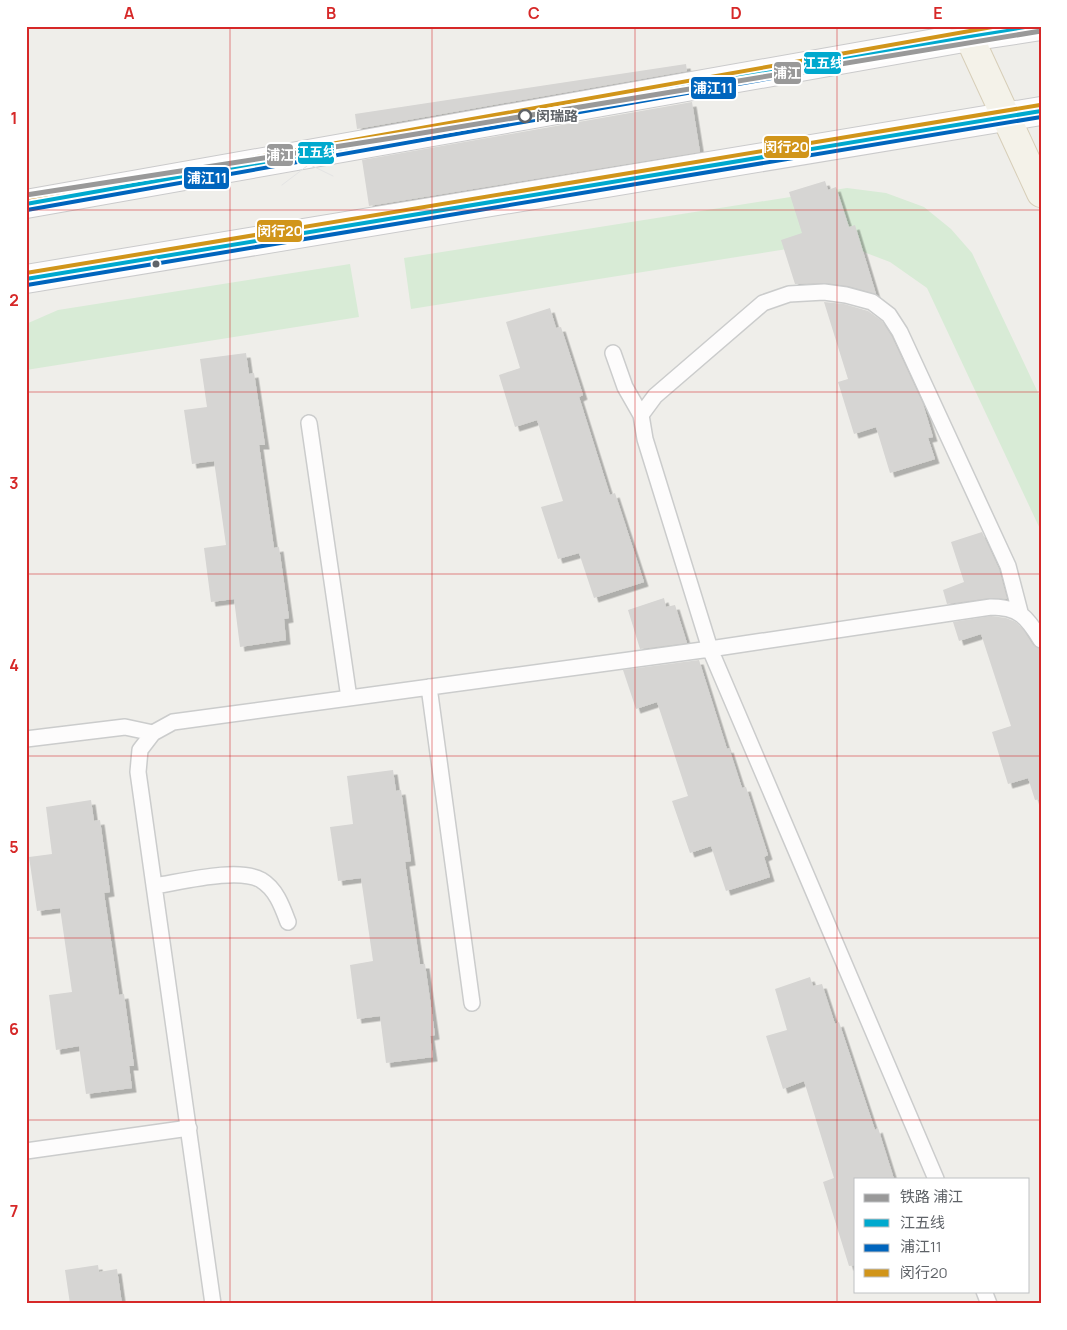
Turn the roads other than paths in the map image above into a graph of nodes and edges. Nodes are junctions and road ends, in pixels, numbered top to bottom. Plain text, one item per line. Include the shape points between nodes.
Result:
1 (1041, 26) edge
2 (966, 32) edge
3 (1041, 111) edge
4 (1006, 116) junction
5 (1041, 193) edge
6 (26, 204) edge
7 (26, 279) edge
8 (613, 354) dead end
9 (642, 415) junction
10 (309, 423) dead end
11 (1020, 612) junction
12 (1041, 640) edge
13 (710, 649) junction
14 (429, 687) junction
15 (349, 698) junction
16 (153, 733) junction
17 (26, 739) edge
18 (154, 886) junction
19 (288, 922) dead end
20 (472, 1003) dead end
21 (189, 1128) junction
22 (26, 1151) edge
23 (936, 1178) edge
24 (984, 1292) edge
25 (213, 1304) edge
26 (989, 1304) edge

1 - 2 main road
2 - 4 main road
2 - 6 main road
3 - 4 main road
4 - 5 main road
4 - 7 main road
8 - 9 lane via 625,387
9 - 11 lane via 655,396 764,303 789,294 824,292 872,302 889,315 900,332 1008,566
9 - 13 lane via 645,439
10 - 15 lane
11 - 12 lane
11 - 13 lane via 1006,607 991,607
13 - 14 lane
13 - 23 lane
14 - 15 lane
14 - 20 lane
15 - 16 lane via 173,722
16 - 17 lane via 125,727
16 - 18 lane via 140,750 138,772
18 - 19 lane via 229,874 246,875 261,880 274,892
18 - 21 lane
21 - 22 lane
21 - 25 lane
24 - 26 lane

